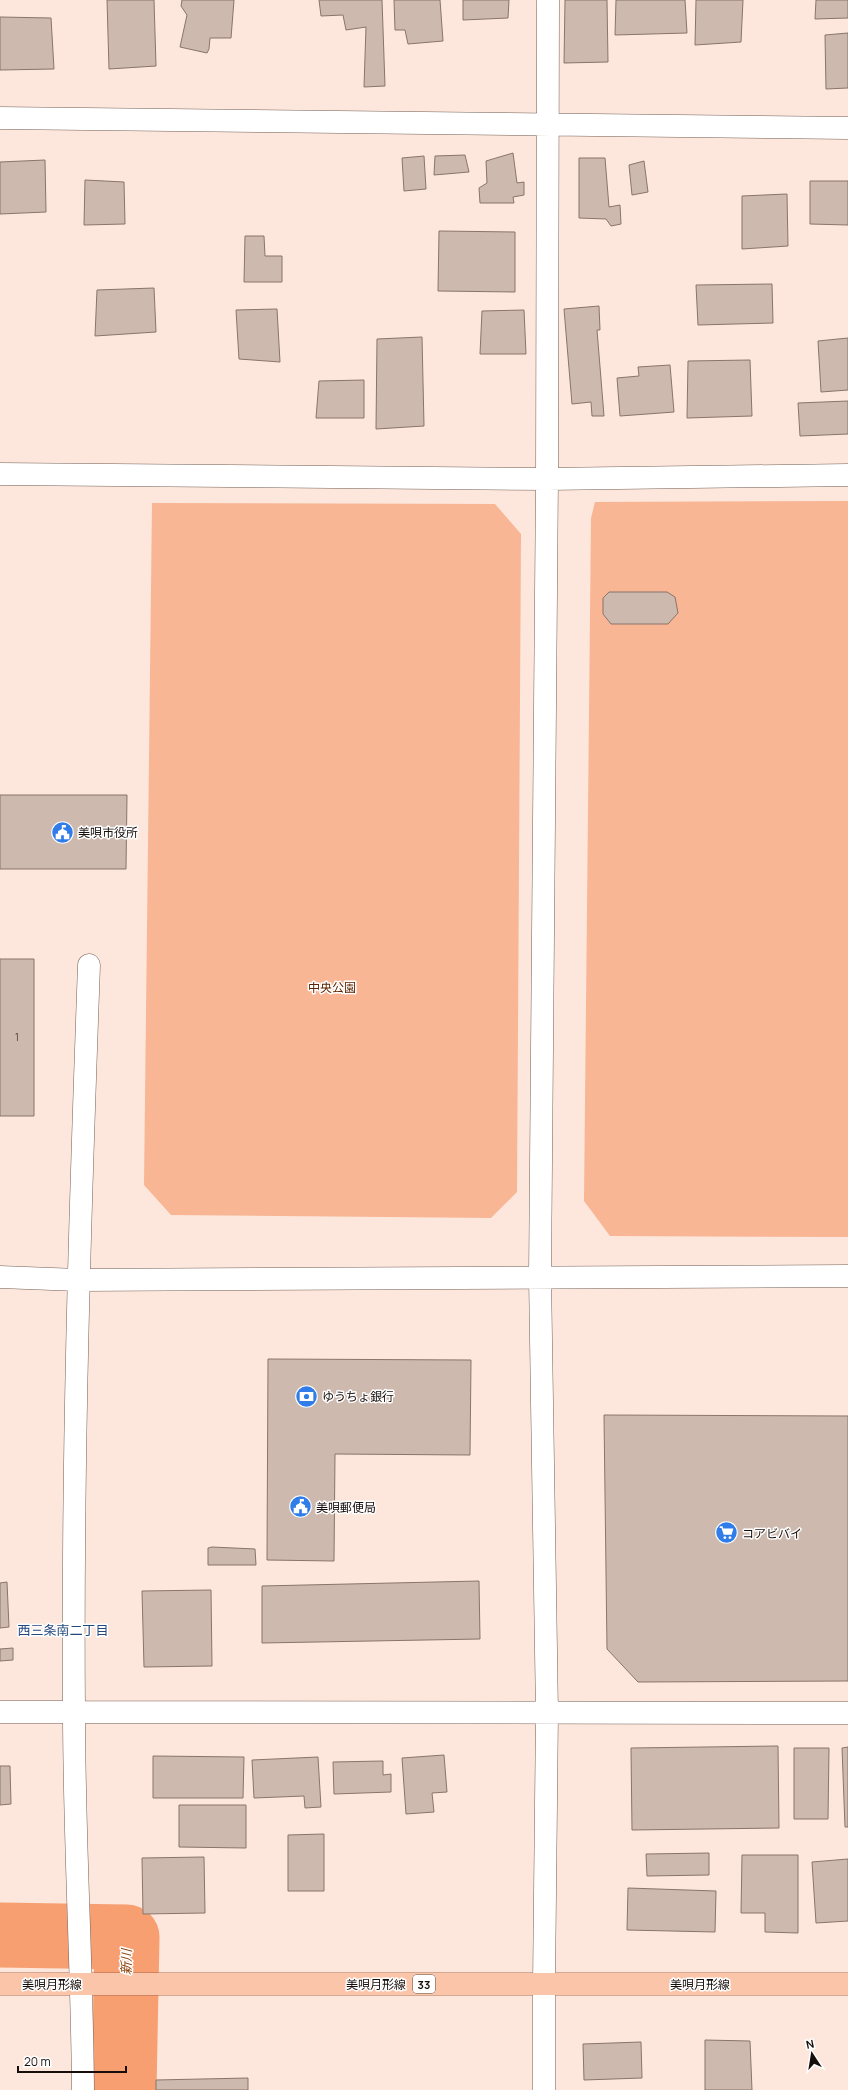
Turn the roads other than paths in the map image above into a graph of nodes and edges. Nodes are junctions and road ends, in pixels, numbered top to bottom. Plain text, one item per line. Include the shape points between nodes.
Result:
1 (548, 0) edge
2 (0, 118) edge
3 (549, 125) junction
4 (848, 128) edge
5 (0, 474) edge
6 (848, 475) edge
7 (548, 479) junction
8 (89, 965) dead end
9 (848, 1276) edge
10 (0, 1277) edge
11 (540, 1277) junction
12 (78, 1280) junction
13 (0, 1712) edge
14 (74, 1712) junction
15 (547, 1713) junction
16 (848, 1713) edge
17 (0, 1984) edge
18 (82, 1984) junction
19 (544, 1984) junction
20 (848, 1984) edge
21 (83, 2090) edge
22 (544, 2090) edge

1 - 3 street
2 - 3 street
3 - 4 street
3 - 7 street
5 - 7 street
6 - 7 street
7 - 11 street
8 - 12 street
9 - 11 street
10 - 12 street
11 - 12 street
11 - 15 street
12 - 14 street
13 - 14 street
14 - 15 street
14 - 18 street
15 - 16 street
15 - 19 street
17 - 18 main road, 美唄月形線 / 33
18 - 19 main road, 美唄月形線 / 33
18 - 21 street
19 - 20 main road, 美唄月形線 / 33
19 - 22 street

